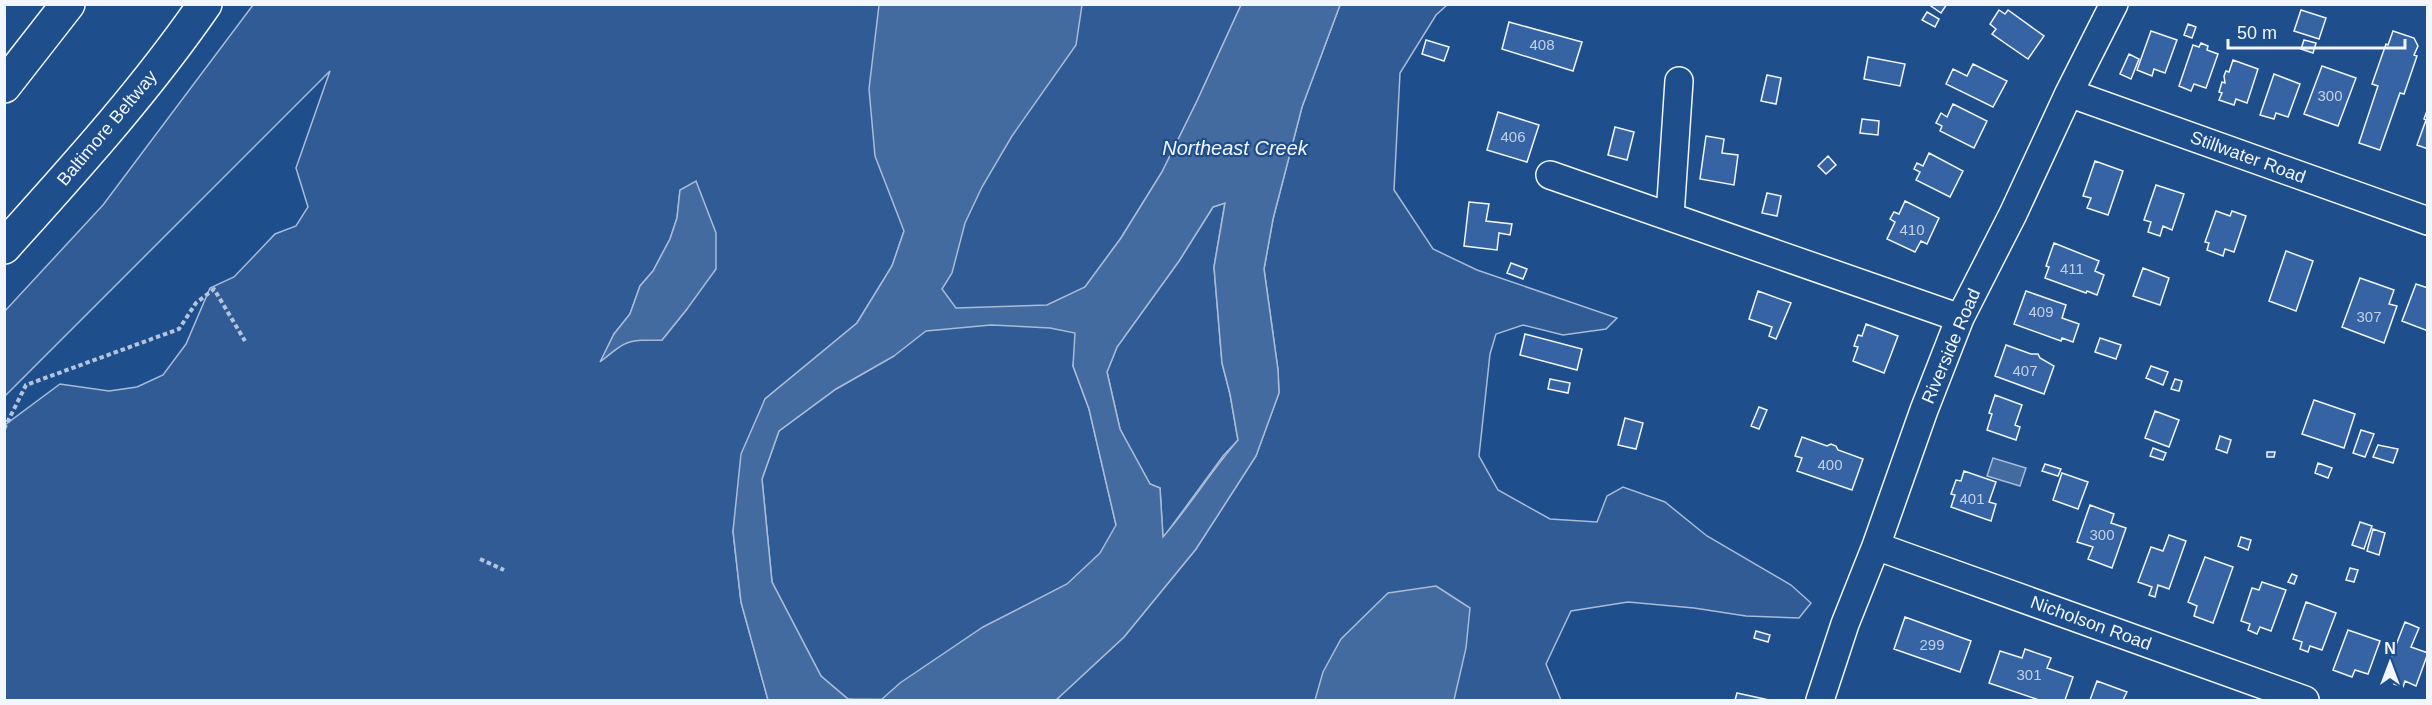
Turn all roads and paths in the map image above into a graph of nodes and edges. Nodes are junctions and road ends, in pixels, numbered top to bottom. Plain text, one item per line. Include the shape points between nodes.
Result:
1 (68, 4) edge
2 (205, 4) edge
3 (2114, 4) edge
4 (1679, 81) dead end
5 (4, 86) edge
6 (2069, 93) junction
7 (1550, 175) dead end
8 (1670, 216) junction
9 (2427, 221) edge
10 (4, 247) edge
11 (1960, 318) junction
12 (245, 341) dead end
13 (4, 429) edge
14 (1876, 546) junction
15 (480, 559) dead end
16 (504, 570) dead end
17 (1820, 700) edge
18 (2305, 700) edge

1 - 5 highway
2 - 10 highway, Baltimore Beltway via 98,143
3 - 6 street, Riverside Road
4 - 8 street
6 - 9 street, Stillwater Road
6 - 11 street, Riverside Road
7 - 8 street
8 - 11 street
11 - 14 street, Riverside Road
12 - 13 path via 214,289 196,303 178,329 26,385
14 - 17 street, Riverside Road
14 - 18 street, Nicholson Road
15 - 16 path

